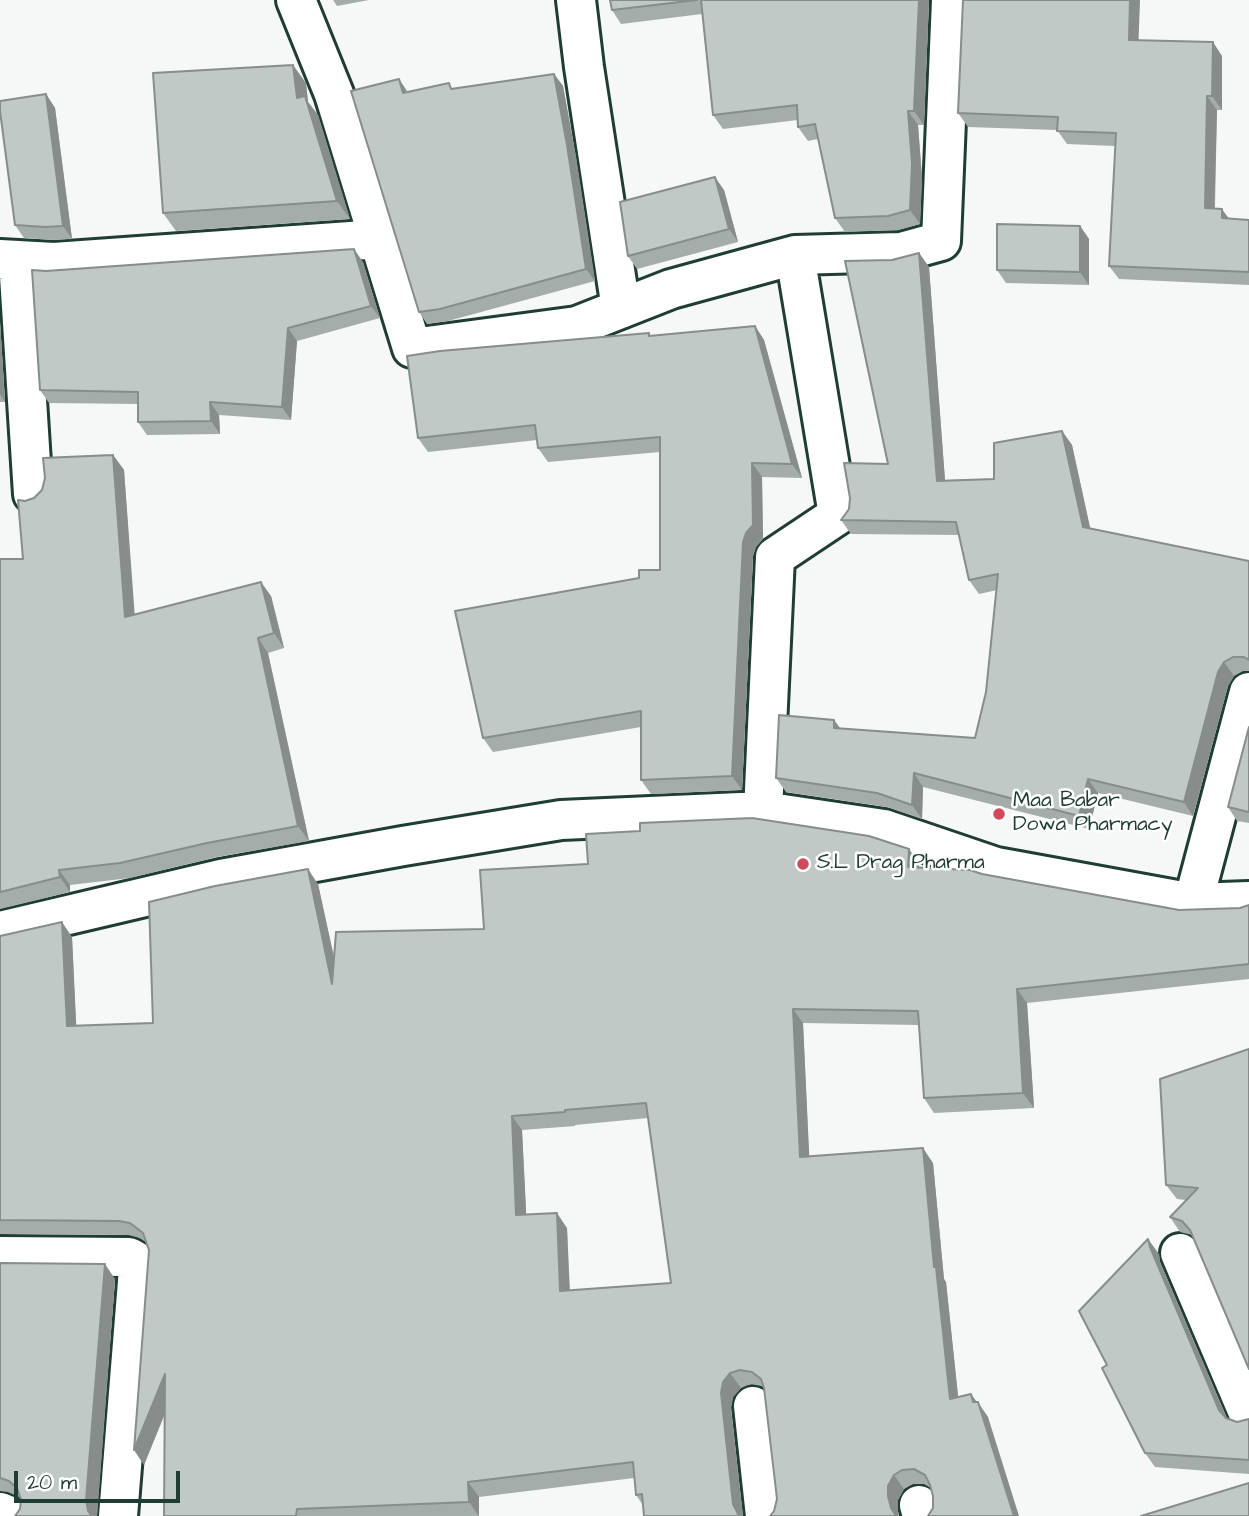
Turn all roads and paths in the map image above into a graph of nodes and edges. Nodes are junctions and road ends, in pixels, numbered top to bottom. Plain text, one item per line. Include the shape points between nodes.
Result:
1 (296, 0) edge
2 (576, 0) edge
3 (951, 0) edge
4 (379, 239) junction
5 (795, 255) junction
6 (9, 259) edge
7 (621, 309) junction
8 (33, 494) dead end
9 (1249, 692) edge
10 (763, 811) junction
11 (1249, 901) edge
12 (1193, 903) junction
13 (0, 931) edge
14 (1180, 1253) dead end
15 (0, 1256) edge
16 (752, 1406) dead end
17 (1249, 1415) edge
18 (0, 1512) edge
19 (10, 1516) edge
20 (118, 1516) edge
21 (765, 1516) edge

1 - 4 street via 334,94
2 - 7 street
3 - 5 street via 941,241 901,252
4 - 6 street via 54,262
4 - 7 street via 412,348 577,326
5 - 7 street via 671,289
5 - 10 street via 838,515 775,557
6 - 8 street
9 - 12 street
10 - 12 street via 884,829 996,867
10 - 13 street via 561,820 221,879
11 - 12 street
14 - 17 street
15 - 20 street via 136,1261
16 - 21 street
18 - 19 street

